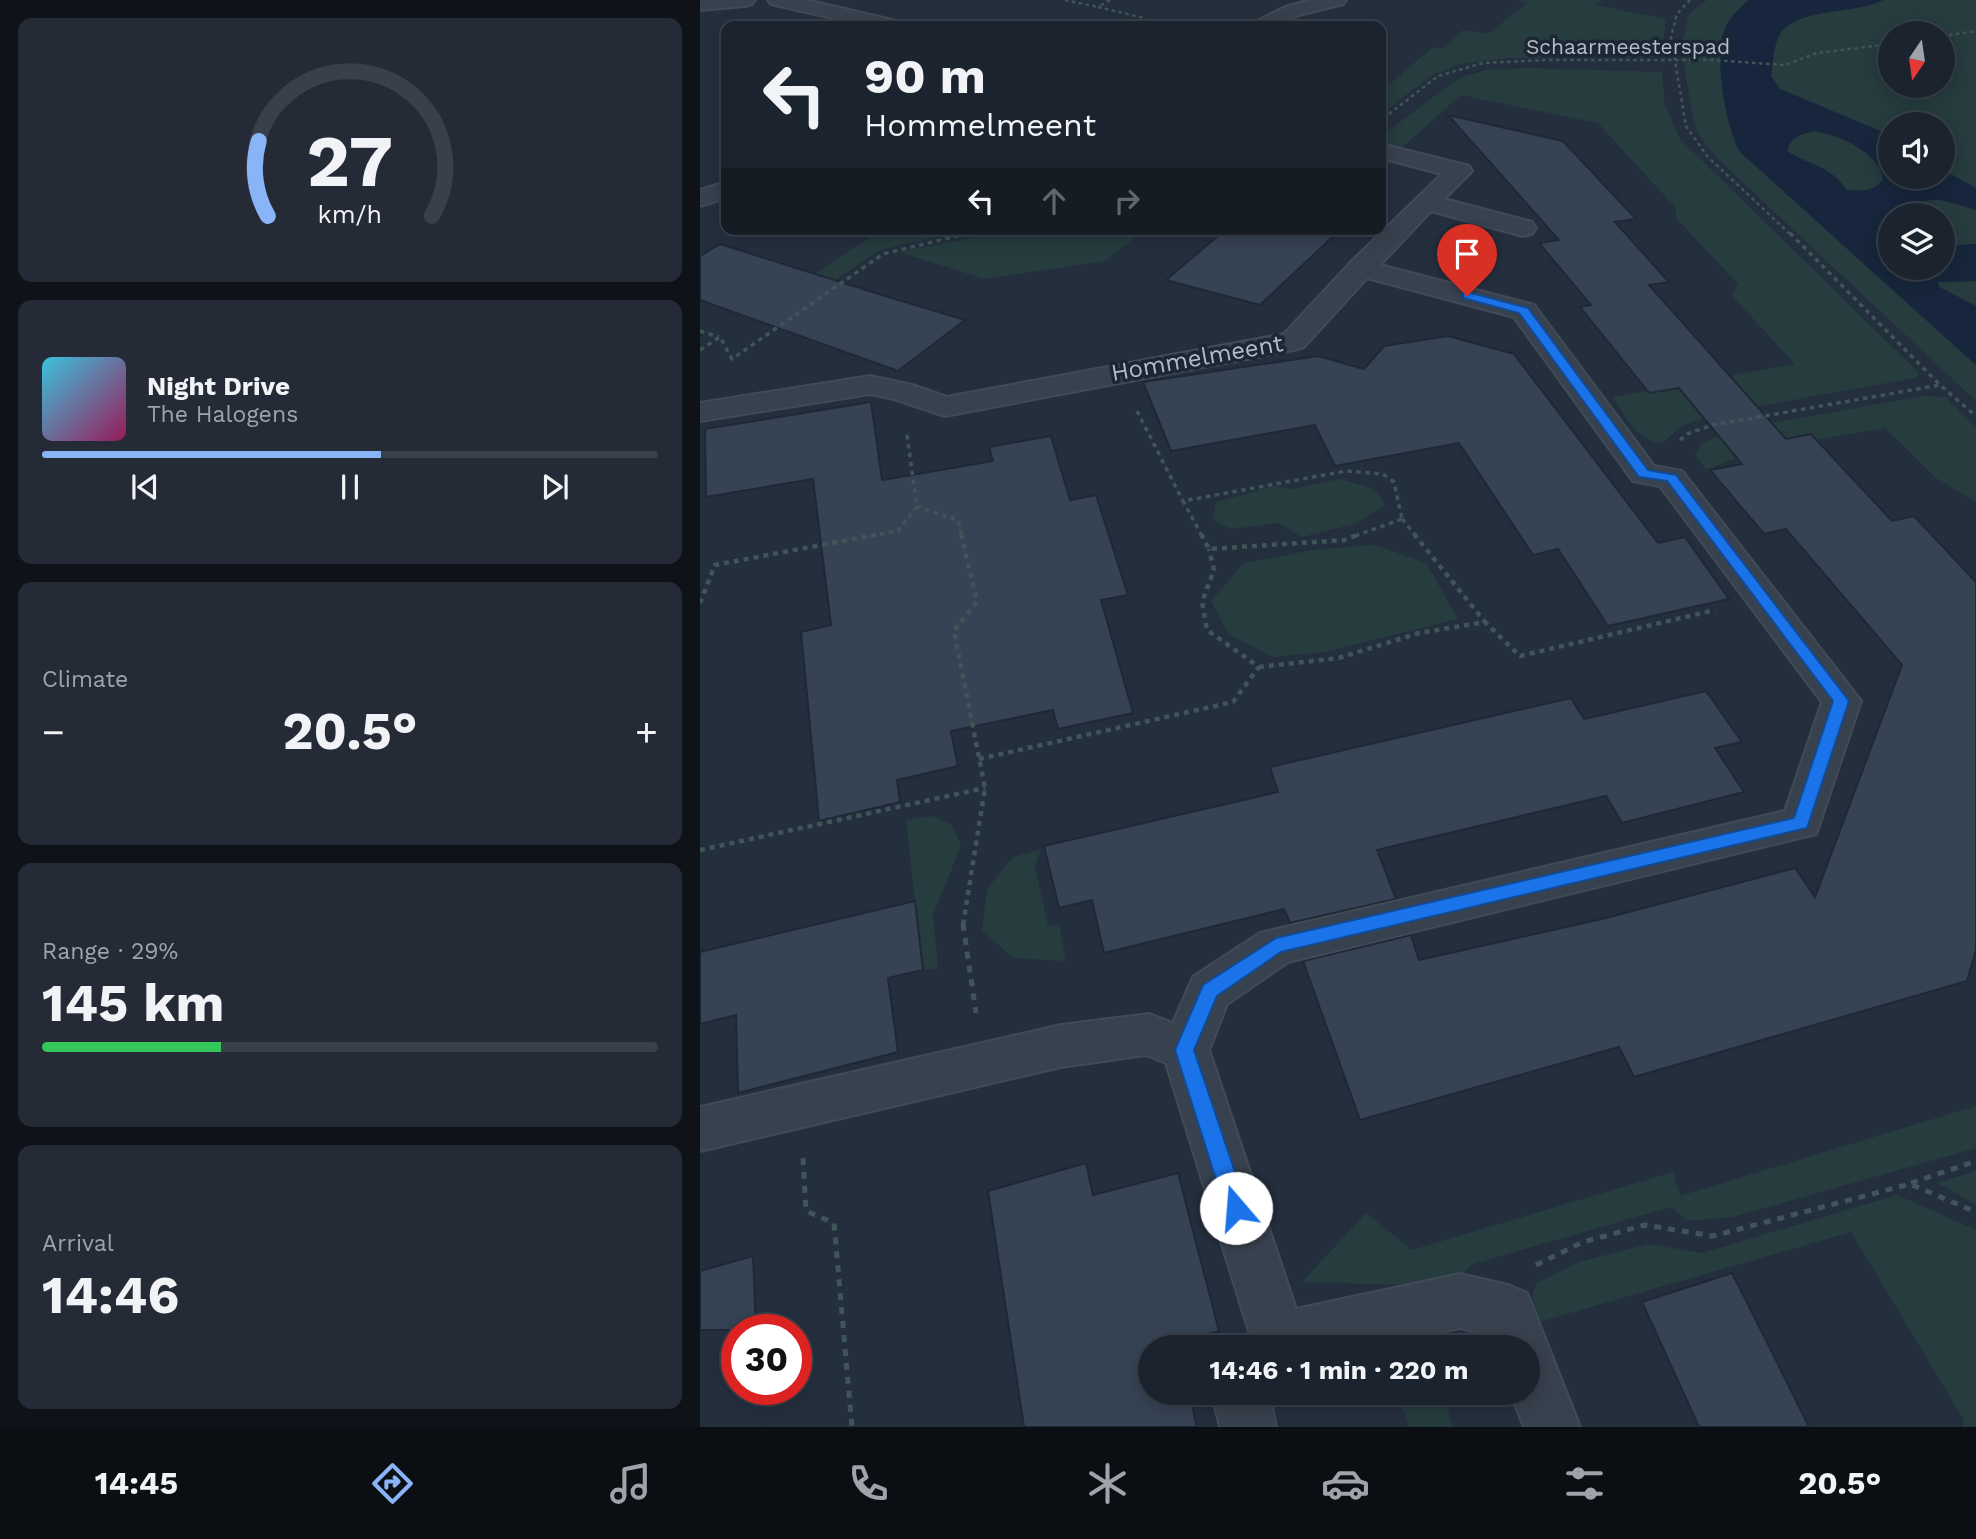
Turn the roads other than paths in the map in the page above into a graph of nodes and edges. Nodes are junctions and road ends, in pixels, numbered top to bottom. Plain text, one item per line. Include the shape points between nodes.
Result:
1 (746, 0) edge
2 (778, 0) edge
3 (886, 0) edge
4 (1336, 0) edge
5 (700, 4) edge
6 (862, 18) junction
7 (874, 21) edge
8 (1272, 21) edge
9 (1386, 152) edge
10 (721, 192) edge
11 (700, 198) edge
12 (1426, 202) junction
13 (1523, 228) dead end
14 (1361, 268) junction
15 (700, 412) edge
16 (1185, 1050) junction
17 (700, 1129) edge
18 (1515, 1330) edge
19 (1274, 1335) edge
20 (1315, 1335) edge
21 (1540, 1395) edge
22 (1244, 1405) edge
23 (1248, 1427) edge
24 (1552, 1427) edge

1 - 5 street
2 - 6 street
3 - 6 street
4 - 8 street
6 - 7 street
9 - 12 street via 1460,171
10 - 11 street
12 - 13 street
12 - 14 street, Hommelmeent
14 - 15 street, Hommelmeent via 1294,341 945,407 870,385
14 - 16 street via 1524,311 1644,474 1671,478 1842,701 1801,823 1276,946 1209,991
16 - 17 street via 1149,1034 1061,1046
16 - 19 street
18 - 20 street via 1460,1301
21 - 24 street
22 - 23 street

